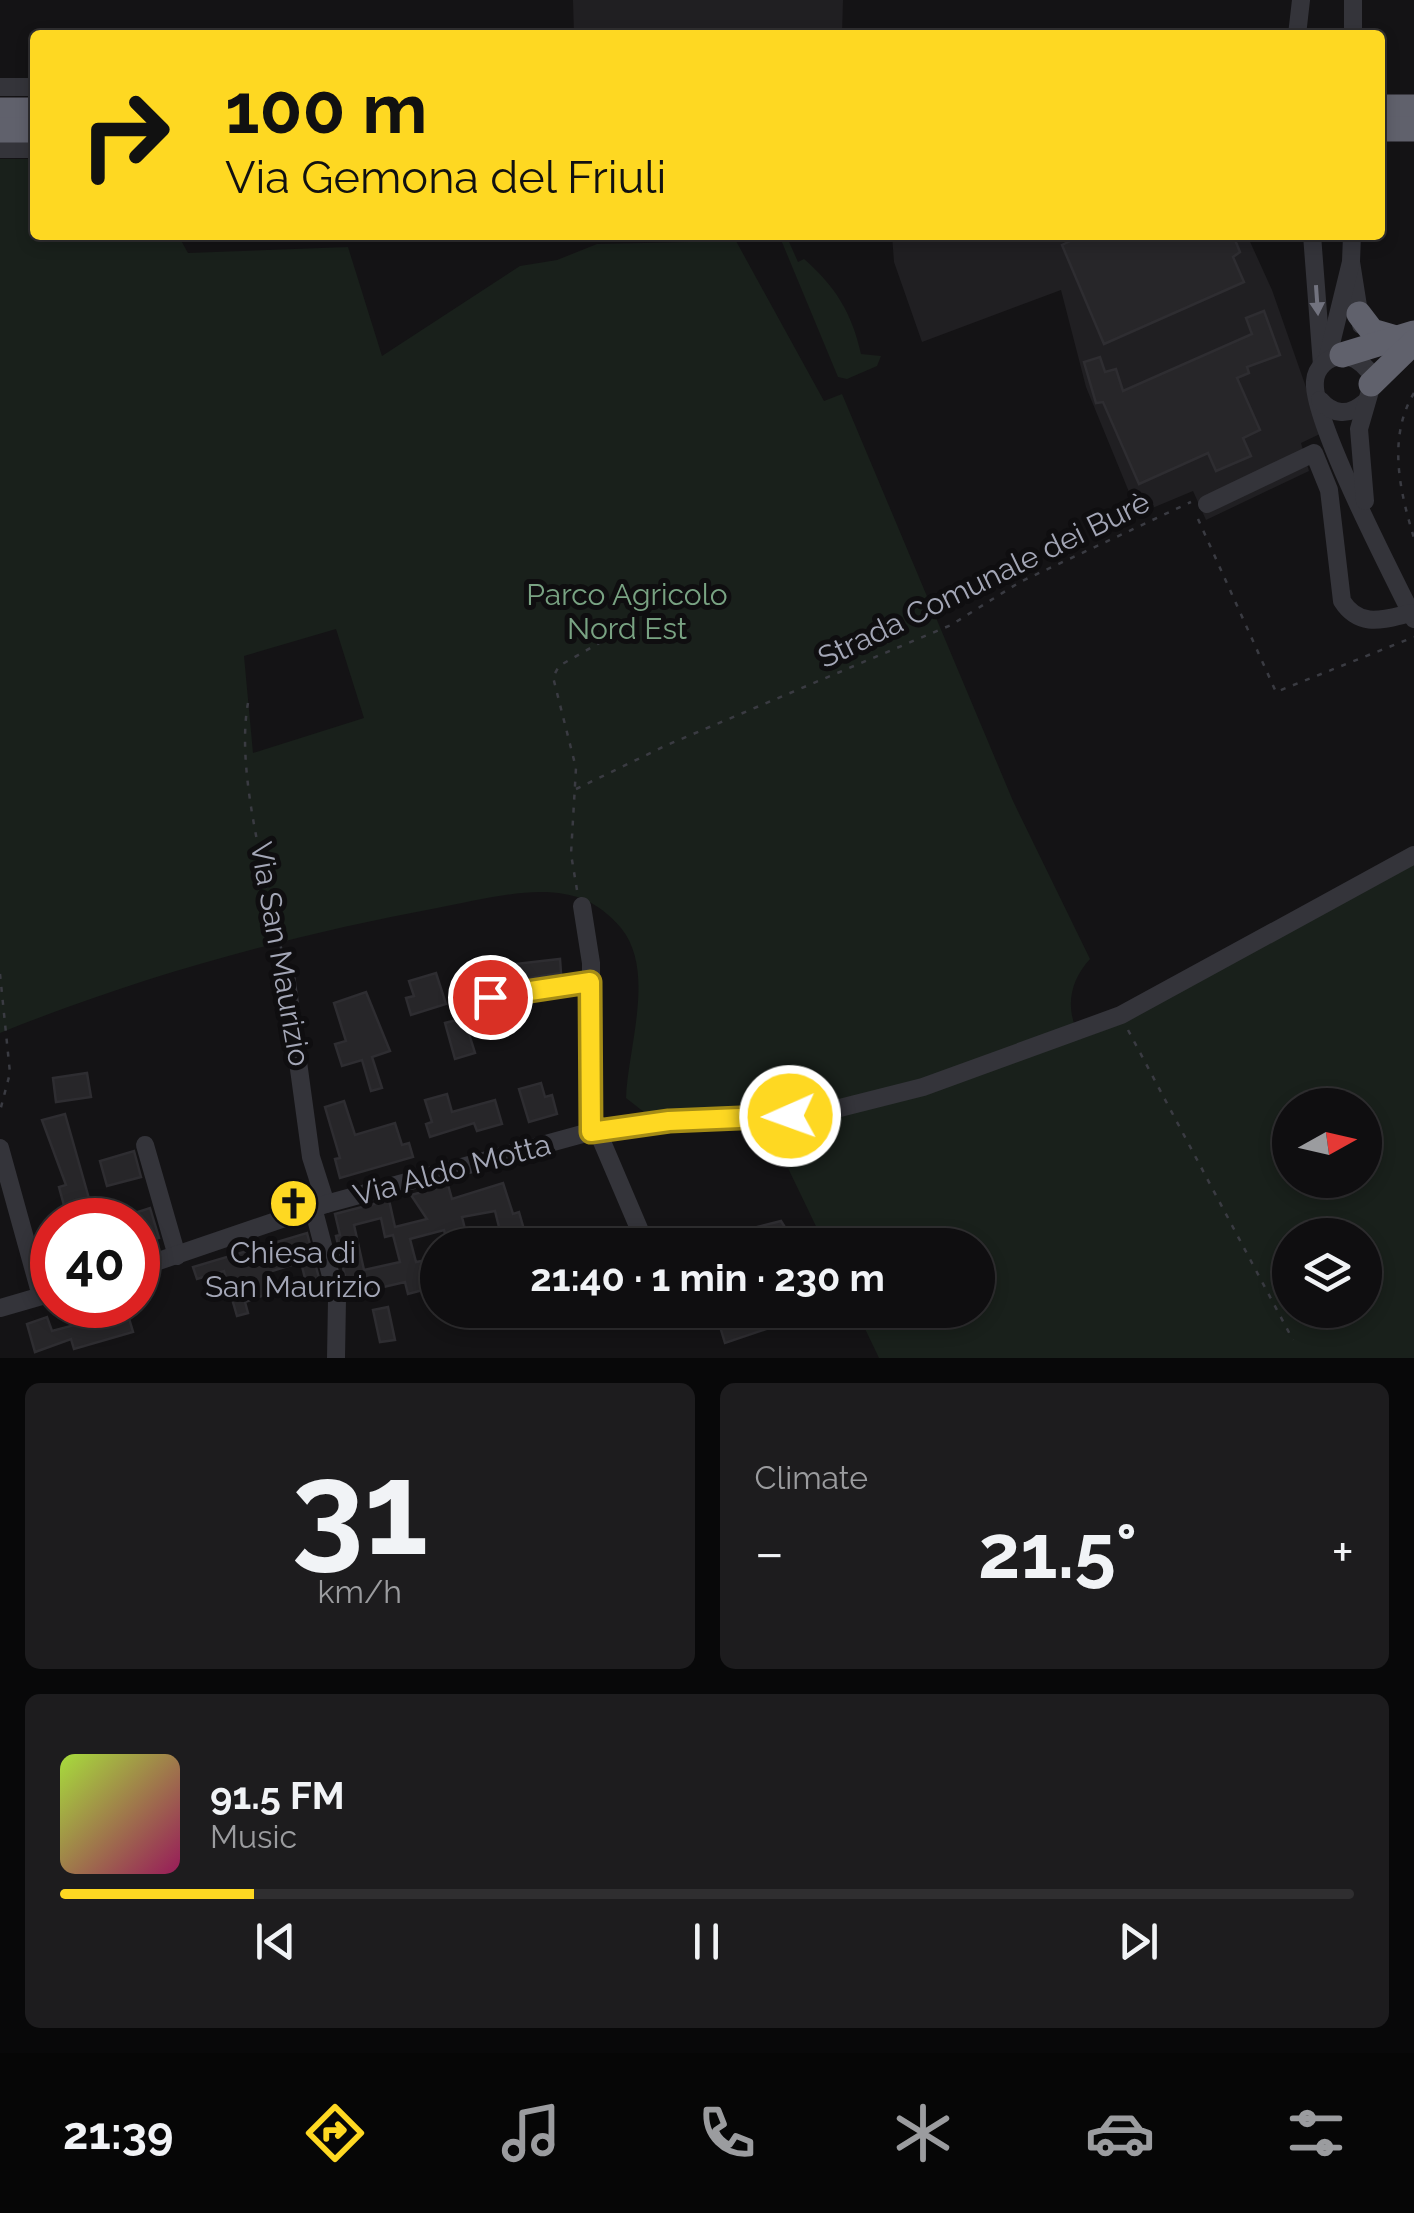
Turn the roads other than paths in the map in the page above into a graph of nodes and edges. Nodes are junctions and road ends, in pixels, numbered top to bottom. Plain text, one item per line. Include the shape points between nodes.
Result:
1 (1301, 0) edge
2 (1352, 0) edge
3 (1298, 30) edge
4 (1353, 30) edge
5 (0, 87) edge
6 (30, 87) edge
7 (1385, 107) edge
8 (1414, 107) edge
9 (0, 110) edge
10 (30, 110) edge
11 (1385, 129) edge
12 (1414, 129) edge
13 (0, 130) edge
14 (30, 130) edge
15 (30, 148) edge
16 (0, 149) edge
17 (1313, 240) edge
18 (1352, 240) edge
19 (1351, 262) junction
20 (1359, 314) junction
21 (1408, 338) edge
22 (1351, 370) junction
23 (1320, 400) junction
24 (1207, 504) dead end
25 (1368, 516) junction
26 (1412, 616) edge
27 (1414, 855) edge
28 (582, 906) road end
29 (286, 974) road end
30 (590, 982) junction
31 (490, 997) dead end
32 (594, 1131) junction
33 (145, 1145) dead end
34 (0, 1148) edge
35 (320, 1208) junction
36 (638, 1228) edge
37 (30, 1241) edge
38 (177, 1256) junction
39 (160, 1261) edge
40 (30, 1299) edge
41 (0, 1308) edge
42 (336, 1358) edge

1 - 3 street
2 - 4 street
5 - 6 street
7 - 8 highway
9 - 10 highway
11 - 12 highway
13 - 14 highway
15 - 16 street
17 -> 22 street
18 - 19 street
19 - 20 street
19 - 22 street
20 - 21 highway via 1372,331
20 - 22 street
21 - 22 highway
22 - 23 street via 1315,378
22 - 23 street via 1344,412
22 - 25 street
23 - 25 street via 1342,470
24 - 26 street via 1314,453 1328,490 1342,601 1369,620
25 - 26 street
27 - 32 street, Via Aldo Motta via 1121,1015 923,1087 812,1115
28 - 30 street
29 - 35 street, Via San Maurizio
30 - 31 street
30 - 32 street
32 - 35 street, Via Aldo Motta
32 - 36 street
33 - 38 street
34 - 37 street
35 - 38 street, Via Aldo Motta
35 - 42 street, Via San Maurizio via 337,1299
38 - 39 street, Via Aldo Motta
40 - 41 street

